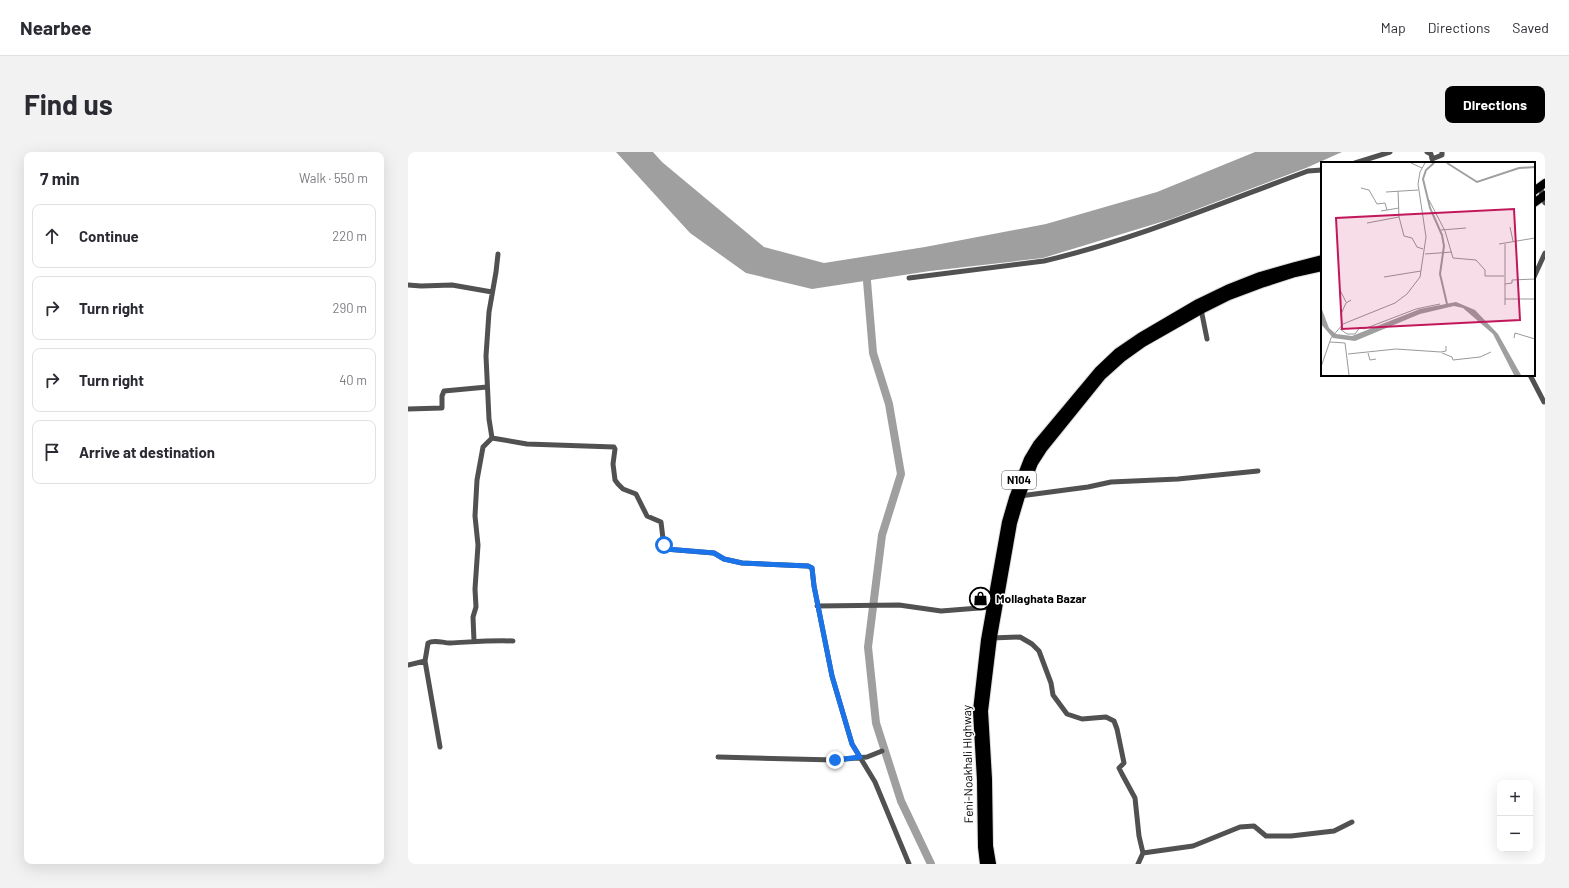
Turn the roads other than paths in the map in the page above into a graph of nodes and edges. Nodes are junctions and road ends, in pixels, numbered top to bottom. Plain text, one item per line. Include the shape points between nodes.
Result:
1 (1390, 152) edge
2 (1427, 152) edge
3 (1442, 152) edge
4 (1358, 162) edge
5 (1321, 170) edge
6 (1540, 187) edge
7 (1544, 198) edge
8 (1535, 202) edge
9 (1545, 253) edge
10 (498, 254) dead end
11 (1321, 259) edge
12 (1321, 267) edge
13 (1535, 275) edge
14 (909, 278) dead end
15 (408, 285) edge
16 (492, 292) junction
17 (1201, 305) junction
18 (1207, 339) dead end
19 (1531, 376) edge
20 (487, 387) junction
21 (1544, 402) edge
22 (408, 409) edge
23 (492, 438) junction
24 (1258, 471) dead end
25 (1017, 497) junction
26 (817, 606) junction
27 (992, 606) junction
28 (989, 638) junction
29 (474, 641) junction
30 (513, 641) dead end
31 (425, 660) junction
32 (408, 665) edge
33 (440, 747) dead end
34 (882, 751) dead end
35 (718, 757) dead end
36 (860, 757) junction
37 (1352, 822) dead end
38 (1143, 852) junction
39 (909, 864) edge
40 (984, 864) edge
41 (992, 864) edge
42 (1138, 864) edge

1 - 4 street
2 - 3 street via 1432,158
5 - 14 street via 1308,171 1155,228 1065,256 1044,261
6 - 7 street
7 - 8 highway
9 - 13 street
10 - 16 street
11 - 17 highway, Feni-Noakhali HIghway / N104 via 1260,276 1227,289
12 - 17 highway, Feni-Noakhali HIghway / N104 via 1261,284
15 - 16 street via 452,285
16 - 20 street via 486,356
17 - 18 street
17 - 25 highway, Feni-Noakhali HIghway / N104 via 1140,337 1118,352 1098,371 1037,444 1028,460
19 - 21 street
20 - 22 street via 444,391 442,408
20 - 23 street
23 - 26 street via 527,444 614,447 615,480 621,487 636,494 647,516 661,522 665,548 714,553 724,559 742,563 811,567
23 - 29 street via 483,447 477,480 475,516 478,545 474,589
24 - 25 street via 1178,479 1111,482
25 - 27 highway, Feni-Noakhali HIghway / N104 via 1006,522
25 - 28 highway, Feni-Noakhali HIghway / N104
26 - 27 street via 899,605 940,611
26 - 36 street via 832,676 852,744
27 - 28 highway, Feni-Noakhali HIghway / N104
28 - 38 street via 1020,637 1032,644 1039,651 1053,695 1067,714 1082,719 1106,717 1114,721 1124,763 1119,768 1135,798
28 - 40 highway, Feni-Noakhali HIghway / N104 via 977,711
28 - 41 highway, Feni-Noakhali HIghway / N104 via 984,711 989,846
29 - 30 street
29 - 31 street via 431,642 428,644
31 - 32 street
31 - 33 street
34 - 36 street
35 - 36 street via 835,760
36 - 39 street via 875,782
37 - 38 street via 1334,831 1291,836 1266,836 1254,826 1240,827 1193,846
38 - 42 street

